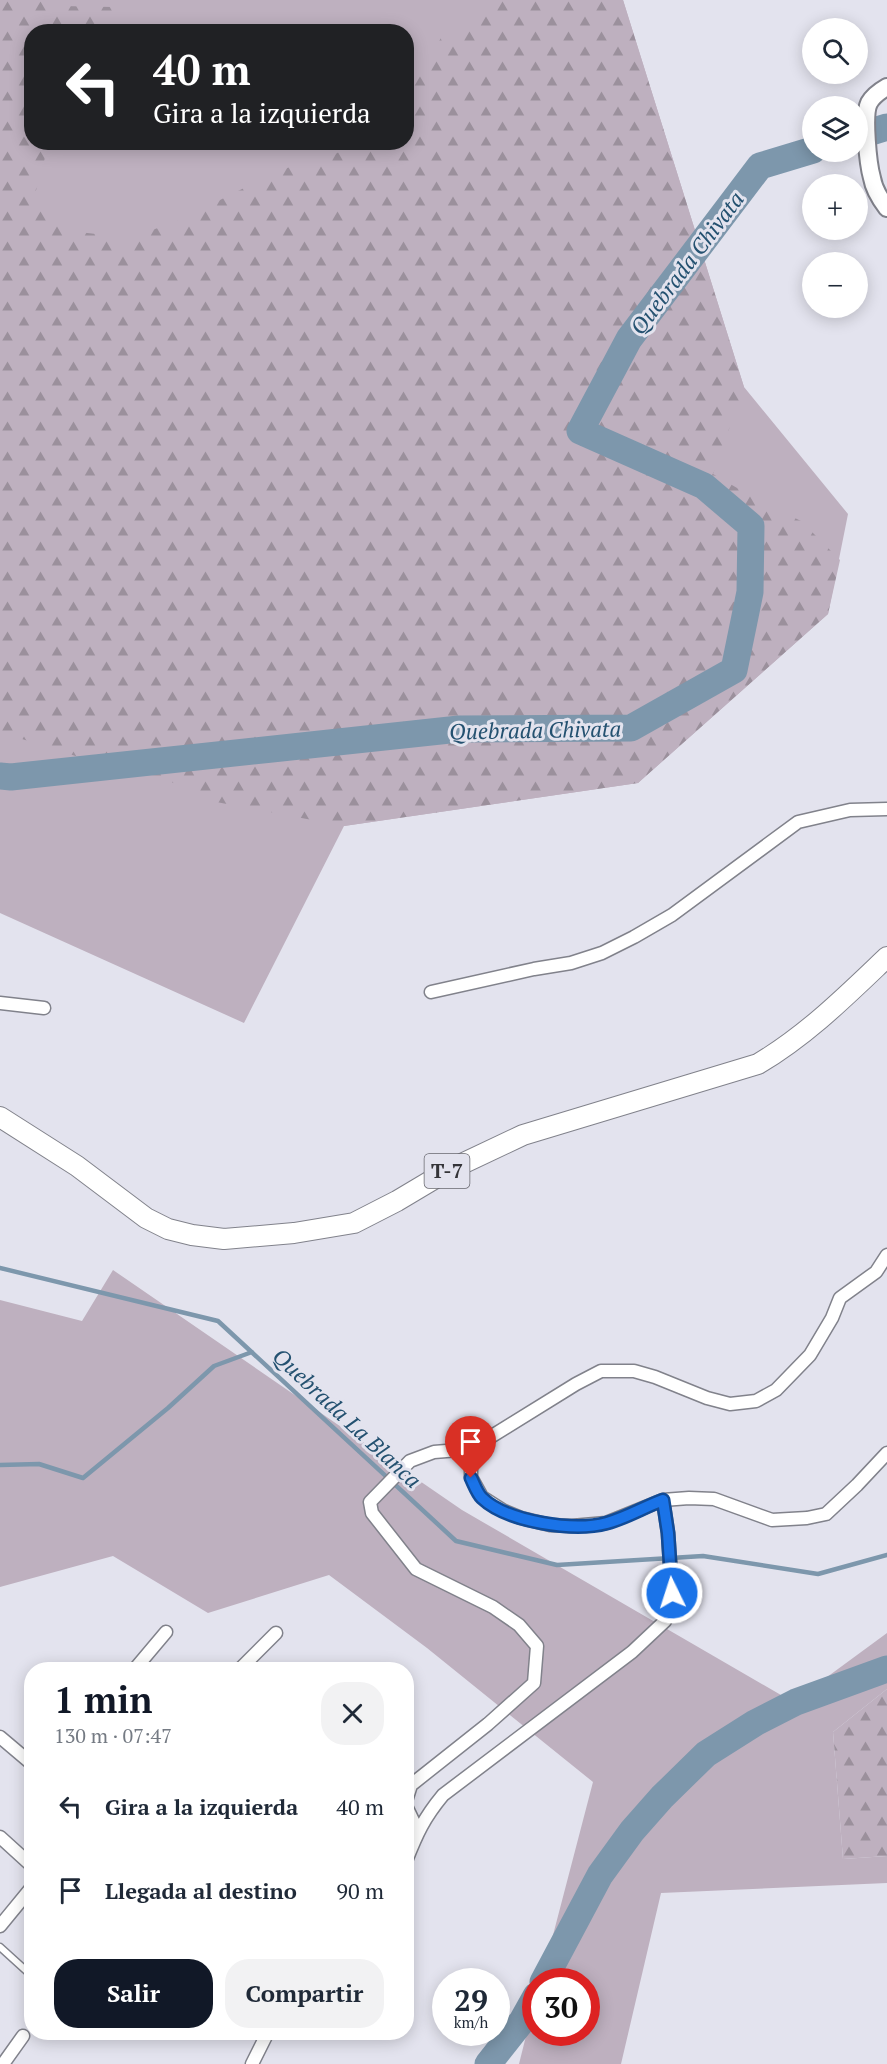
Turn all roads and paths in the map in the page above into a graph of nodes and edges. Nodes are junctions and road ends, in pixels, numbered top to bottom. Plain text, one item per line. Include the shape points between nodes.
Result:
1 (887, 87) edge
2 (887, 208) edge
3 (887, 809) edge
4 (887, 957) edge
5 (431, 992) dead end
6 (0, 1003) edge
7 (44, 1008) dead end
8 (0, 1116) edge
9 (887, 1255) edge
10 (471, 1449) junction
11 (887, 1454) edge
12 (663, 1500) junction
13 (166, 1632) dead end
14 (276, 1633) dead end
15 (141, 1662) edge
16 (247, 1662) edge
17 (0, 1737) edge
18 (24, 1757) edge
19 (414, 1783) edge
20 (414, 1823) edge
21 (418, 1831) junction
22 (0, 1837) edge
23 (414, 1841) edge
24 (24, 1859) edge
25 (24, 1897) edge
26 (0, 1926) edge
27 (0, 1947) edge
28 (24, 1969) edge
29 (23, 2036) dead end
30 (264, 2040) edge
31 (3, 2064) edge
32 (252, 2064) edge

1 - 2 main road via 871,100 866,110 872,180
3 - 5 street via 850,810 798,822 672,915 602,953
4 - 8 main road, T-7 via 817,1023 758,1064 523,1135 449,1170 354,1223 323,1230 224,1239 168,1229 146,1218 77,1166
6 - 7 street
9 - 10 street via 876,1272 840,1298 810,1355 776,1390 756,1401 730,1404 634,1371 601,1371
10 - 12 street via 471,1478 482,1497 520,1518 550,1525 606,1523
10 - 19 street via 434,1452 410,1461 370,1502 372,1513 416,1569 493,1607 519,1625 537,1646 534,1683
11 - 12 street via 826,1514 807,1518 772,1520 714,1499
12 - 21 street via 672,1593 665,1621 632,1652 443,1795
13 - 15 street
14 - 16 street
17 - 18 street
20 - 21 street
21 - 23 street
22 - 24 street
25 - 26 street
27 - 28 lane
29 - 31 street
30 - 32 street

